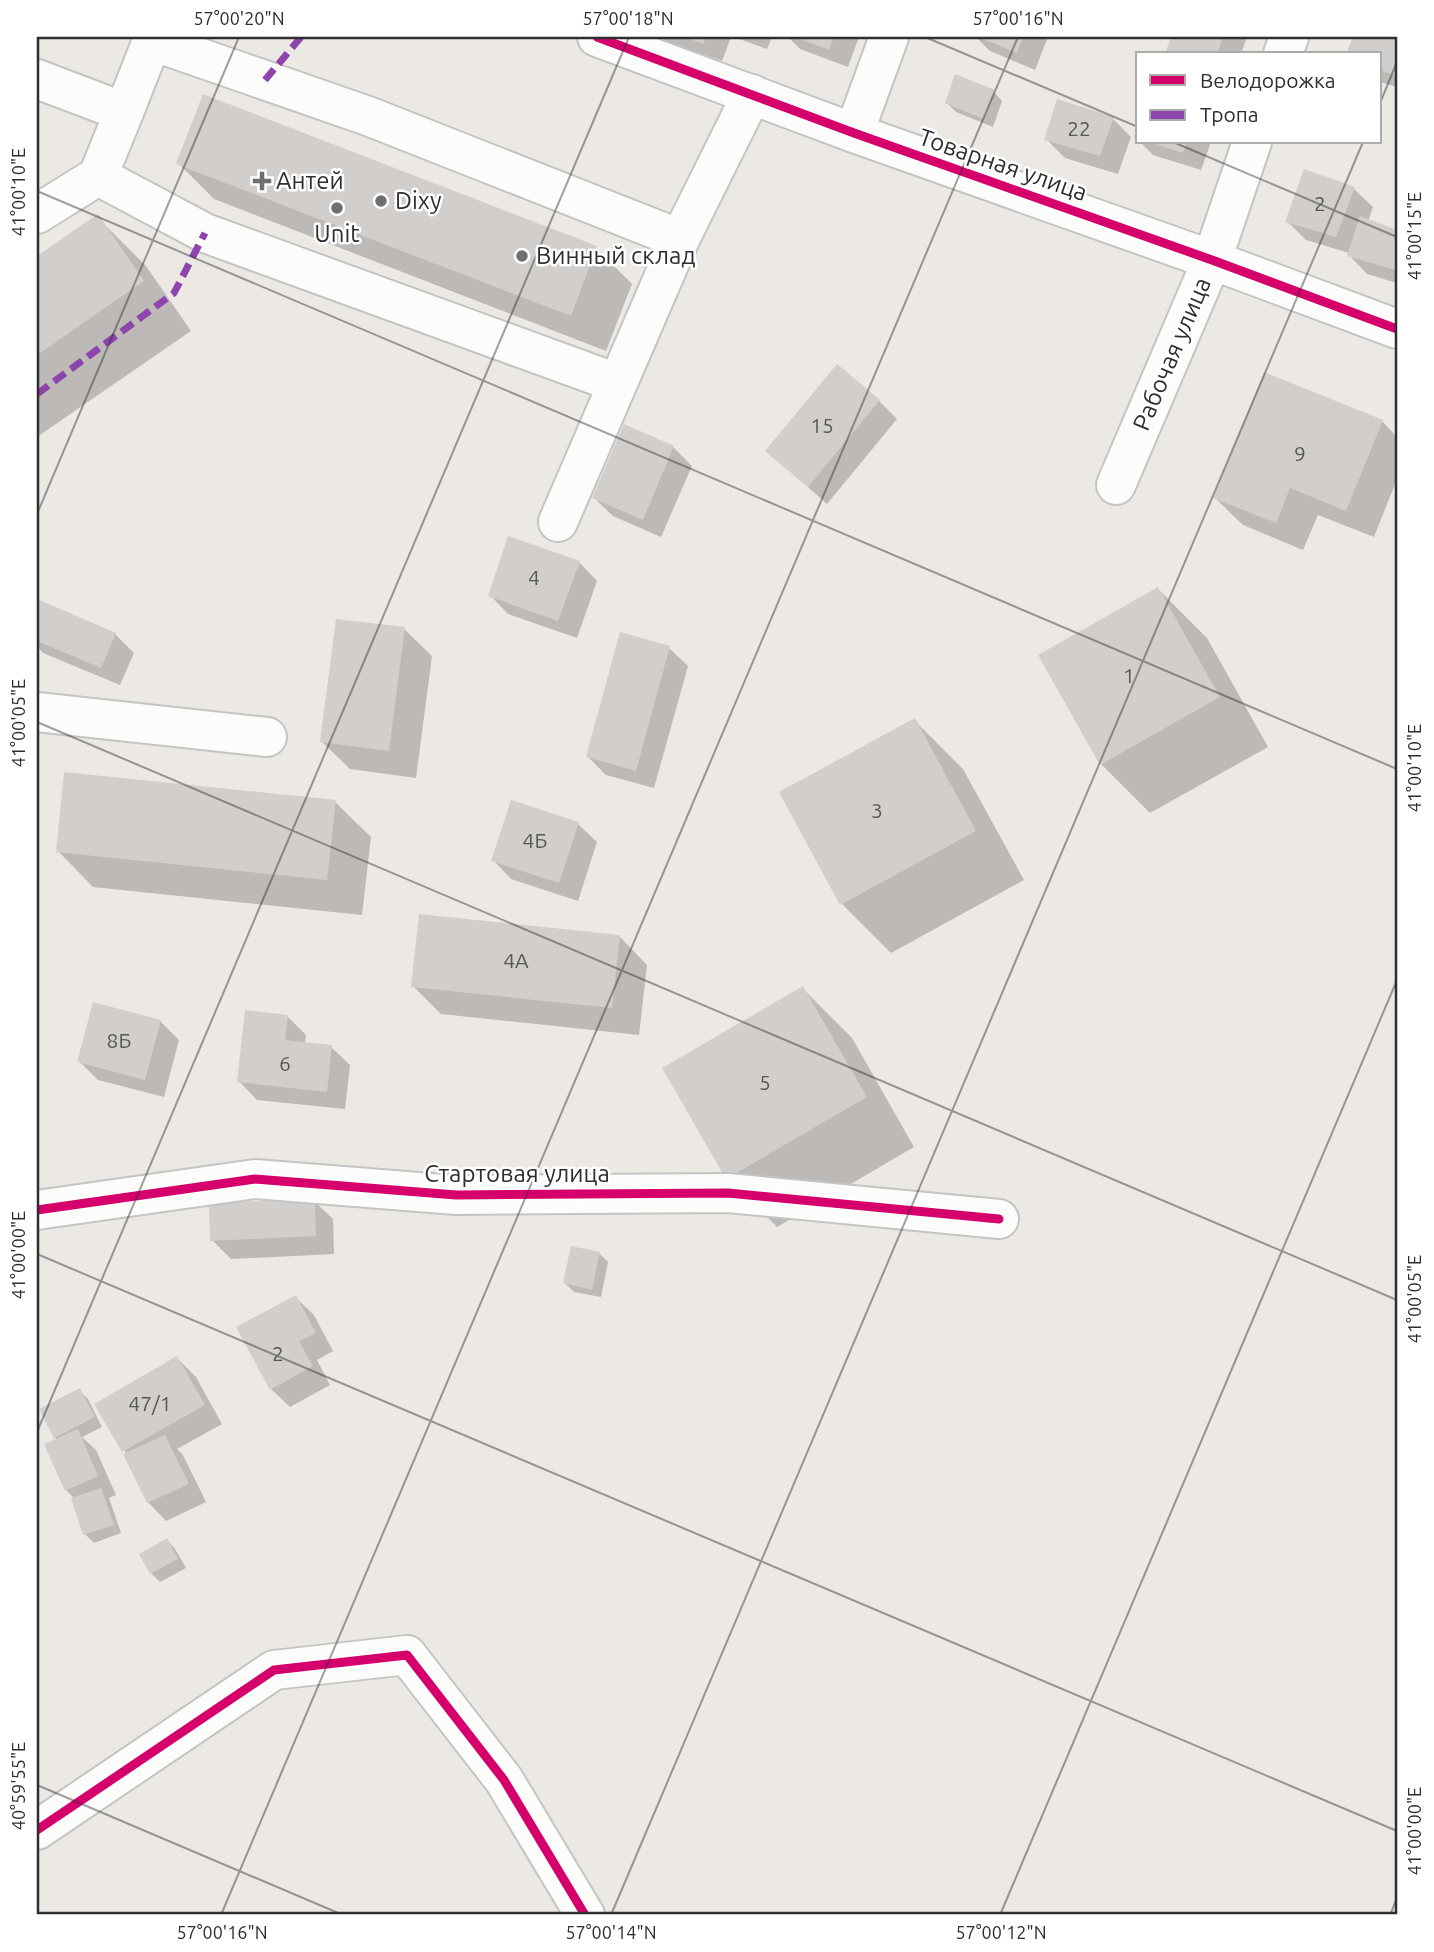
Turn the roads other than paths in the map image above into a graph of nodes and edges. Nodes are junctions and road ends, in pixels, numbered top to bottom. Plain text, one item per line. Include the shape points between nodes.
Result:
1 (597, 37) edge
2 (889, 37) edge
3 (37, 79) edge
4 (752, 94) junction
5 (124, 112) junction
6 (854, 133) junction
7 (1251, 144) edge
8 (98, 176) junction
9 (37, 214) edge
10 (680, 239) junction
11 (1212, 260) junction
12 (1397, 329) edge
13 (617, 383) junction
14 (1116, 485) dead end
15 (558, 522) dead end
16 (37, 712) edge
17 (267, 737) dead end
18 (37, 1210) edge
19 (999, 1219) dead end
20 (37, 1830) edge
21 (584, 1915) edge

1 - 4 street, Товарная улица
2 - 6 street
3 - 5 street
4 - 6 street, Товарная улица
4 - 10 street
5 - 8 street
5 - 10 street via 152,41 368,116
6 - 11 street, Товарная улица
7 - 11 street, Рабочая улица
8 - 9 street
8 - 13 street via 205,233
10 - 13 street
11 - 12 street, Товарная улица
11 - 14 street, Рабочая улица
13 - 15 street
16 - 17 street
18 - 19 street, Стартовая улица via 255,1179 456,1195 728,1193
20 - 21 street via 274,1670 407,1654 504,1780

